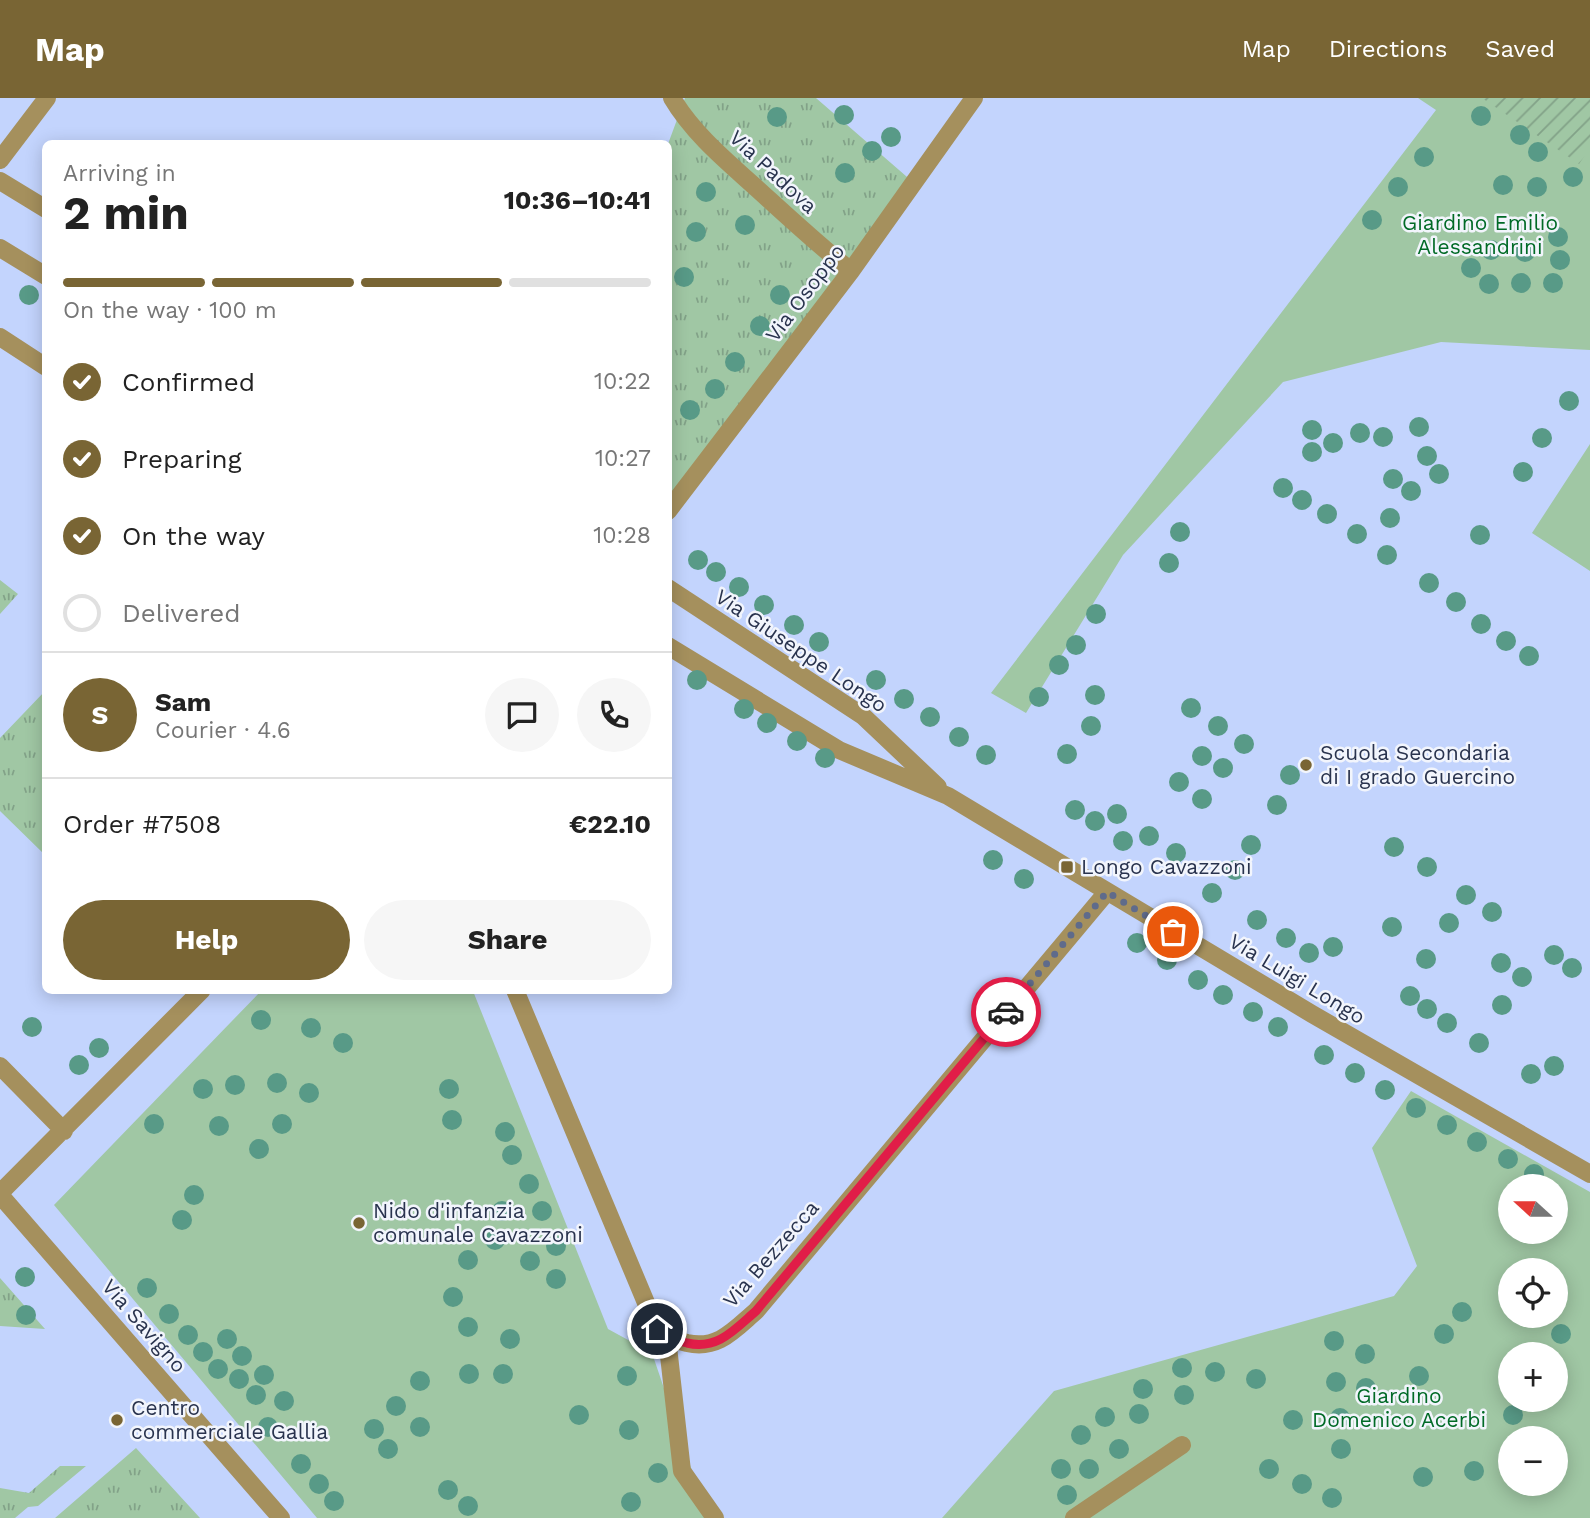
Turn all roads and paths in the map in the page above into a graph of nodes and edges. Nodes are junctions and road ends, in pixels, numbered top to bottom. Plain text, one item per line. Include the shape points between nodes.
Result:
1 (974, 98) edge
2 (38, 101) edge
3 (679, 103) edge
4 (0, 160) edge
5 (0, 181) edge
6 (42, 207) edge
7 (0, 248) edge
8 (851, 271) junction
9 (42, 274) edge
10 (0, 337) edge
11 (42, 364) edge
12 (672, 506) edge
13 (672, 591) edge
14 (672, 648) edge
15 (948, 796) junction
16 (1107, 892) junction
17 (198, 994) edge
18 (517, 994) edge
19 (0, 1066) edge
20 (64, 1131) junction
21 (1590, 1174) edge
22 (0, 1194) edge
23 (667, 1338) junction
24 (1182, 1445) dead end
25 (281, 1518) edge
26 (715, 1518) edge
27 (1074, 1518) edge

1 - 8 street, Via Osoppo
2 - 4 street
3 - 8 street, Via Padova via 716,151
5 - 6 street
7 - 9 street
8 - 12 street, Via Osoppo
10 - 11 street
13 - 15 street, Via Giuseppe Longo via 863,716
14 - 15 street via 839,750
15 - 16 street, Via Luigi Longo
16 - 21 street, Via Luigi Longo
16 - 23 street, Via Bezzecca via 756,1311 726,1337 702,1346
17 - 20 street
18 - 23 street via 657,1329
19 - 20 street
20 - 22 street
22 - 25 street, Via Savigno
23 - 26 street via 682,1471
24 - 27 street

